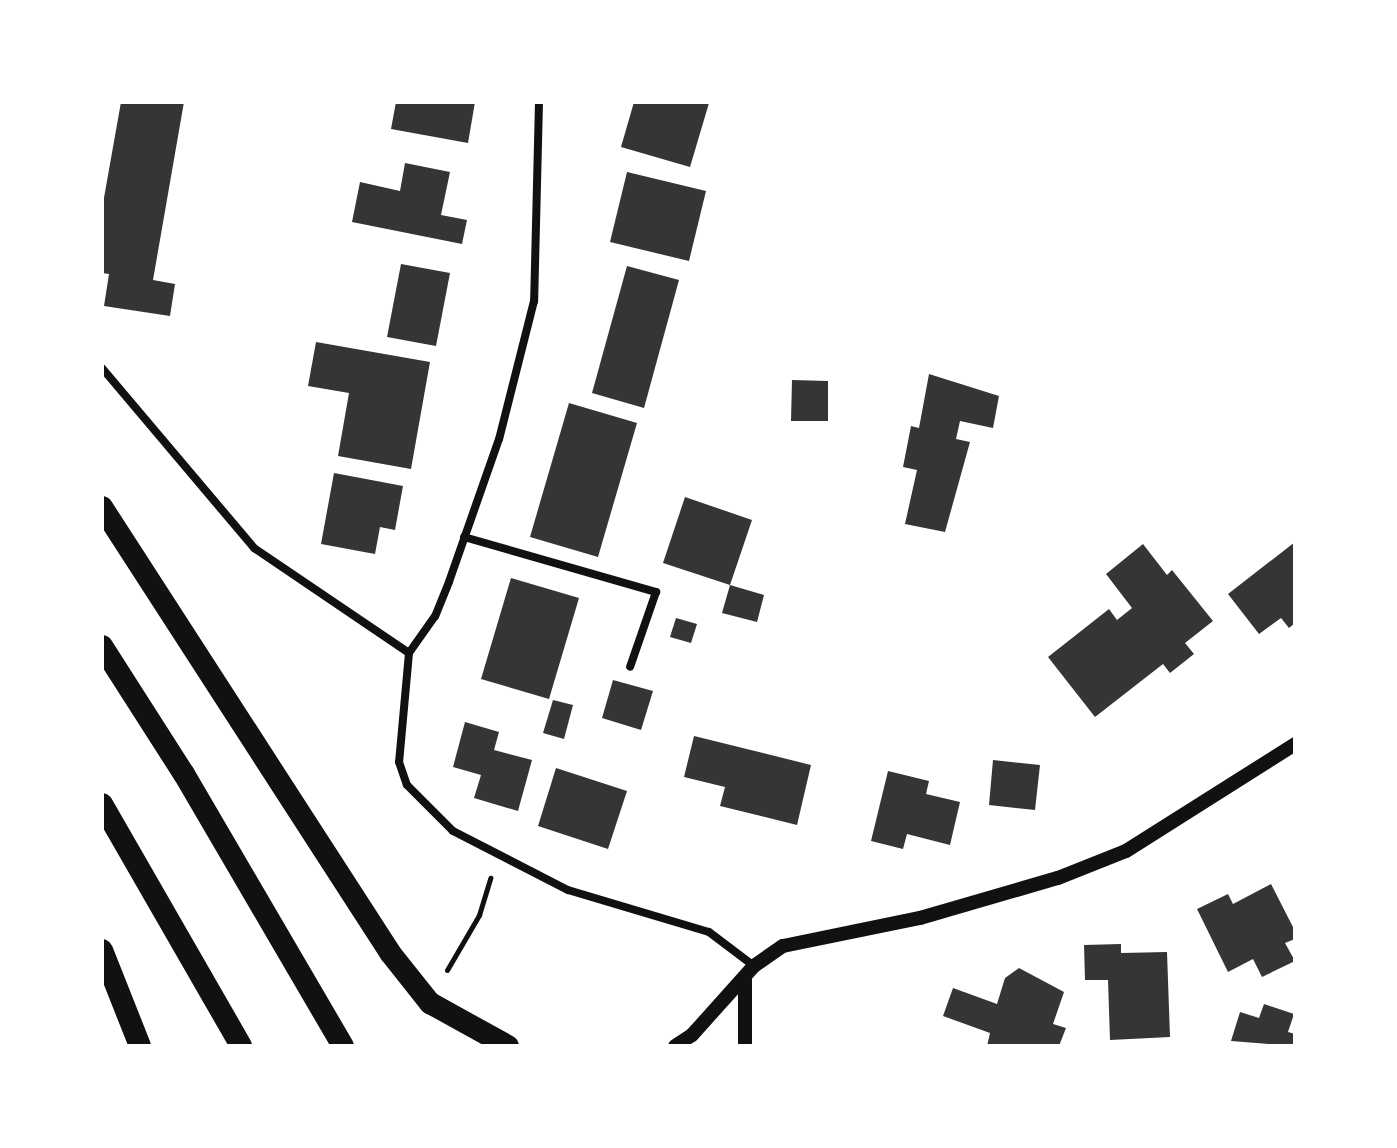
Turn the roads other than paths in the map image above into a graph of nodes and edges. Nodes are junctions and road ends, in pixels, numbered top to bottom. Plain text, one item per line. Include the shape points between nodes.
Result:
1 (539, 102) edge
2 (102, 368) edge
3 (102, 507) edge
4 (464, 537) junction
5 (102, 646) edge
6 (409, 653) junction
7 (630, 667) dead end
8 (1295, 744) edge
9 (102, 804) edge
10 (102, 950) edge
11 (754, 966) junction
12 (745, 980) junction
13 (140, 1046) edge
14 (241, 1046) edge
15 (343, 1046) edge
16 (508, 1046) edge
17 (675, 1046) edge
18 (745, 1046) edge

1 - 4 street via 534,301 499,439
2 - 6 street via 254,548
3 - 16 highway via 391,954 430,1003
4 - 6 street via 435,616
4 - 7 street via 656,592
5 - 15 highway
6 - 11 street via 399,762 407,785 453,831 612,906 709,932
8 - 11 street via 1126,851 1000,897 783,946
9 - 14 highway
10 - 13 highway
11 - 12 street
12 - 17 street
12 - 18 street

